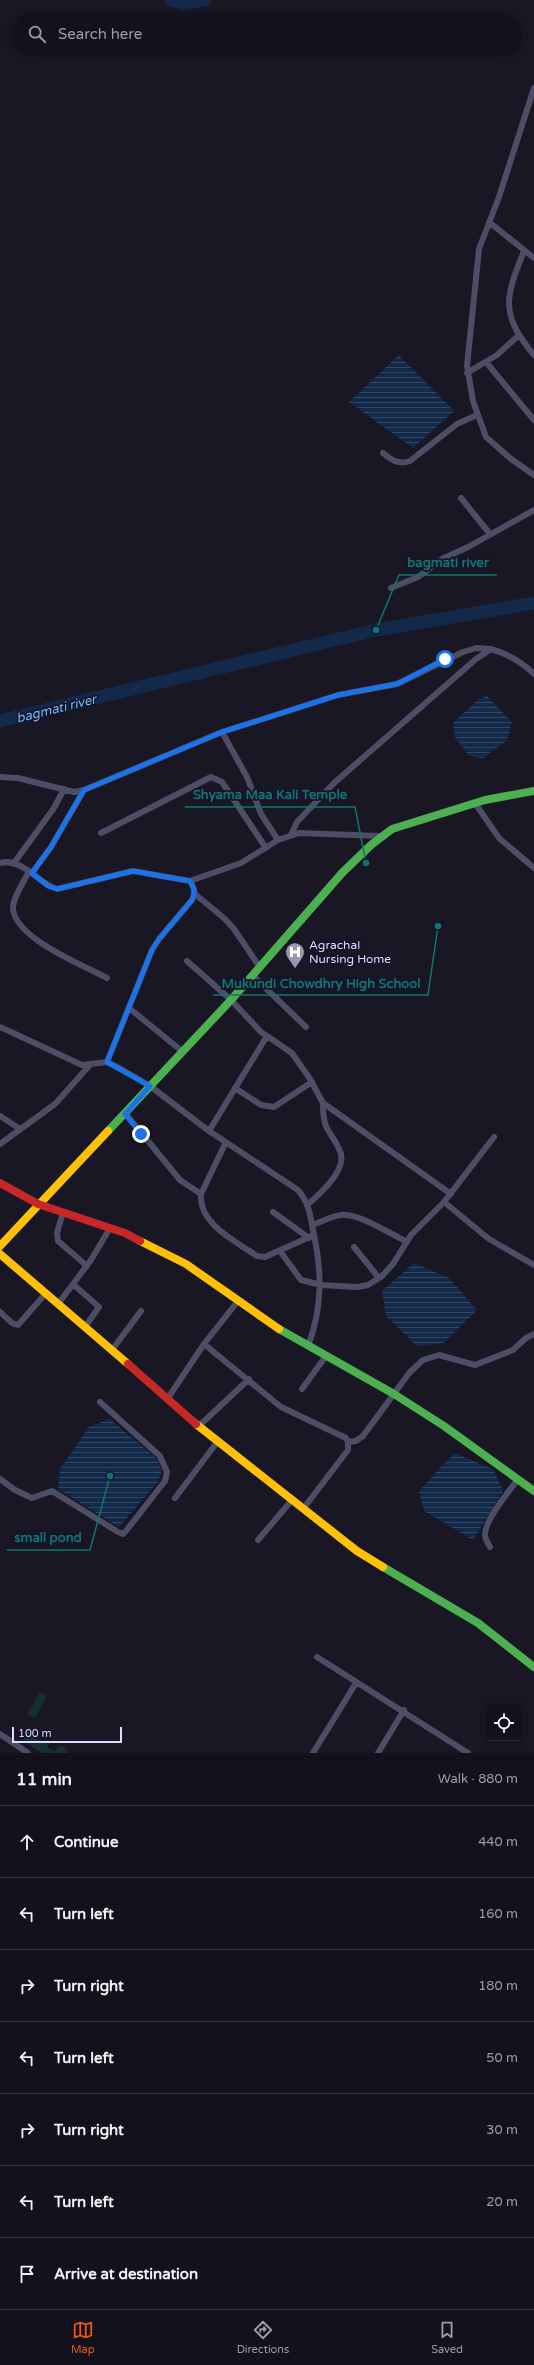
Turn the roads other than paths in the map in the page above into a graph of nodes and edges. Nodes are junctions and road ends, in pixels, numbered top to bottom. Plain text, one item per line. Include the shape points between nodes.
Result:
1 (534, 88) edge
2 (489, 222) junction
3 (524, 251) junction
4 (534, 258) edge
5 (519, 335) junction
6 (534, 355) edge
7 (486, 362) junction
8 (467, 373) junction
9 (477, 415) junction
10 (534, 420) edge
11 (383, 453) dead end
12 (533, 471) edge
13 (461, 498) dead end
14 (534, 510) edge
15 (490, 534) junction
16 (391, 588) dead end
17 (491, 649) junction
18 (534, 674) edge
19 (222, 732) junction
20 (0, 777) edge
21 (64, 789) junction
22 (84, 790) junction
23 (534, 790) edge
24 (475, 803) junction
25 (102, 833) dead end
26 (291, 835) junction
27 (380, 836) junction
28 (278, 840) junction
29 (266, 848) junction
30 (0, 863) edge
31 (14, 863) junction
32 (534, 868) edge
33 (30, 872) junction
34 (190, 881) junction
35 (195, 894) junction
36 (186, 961) dead end
37 (258, 966) junction
38 (252, 975) junction
39 (107, 978) dead end
40 (231, 1000) junction
41 (129, 1008) junction
42 (0, 1027) edge
43 (306, 1027) dead end
44 (267, 1036) junction
45 (183, 1052) junction
46 (107, 1062) junction
47 (90, 1066) junction
48 (312, 1082) junction
49 (150, 1086) junction
50 (235, 1088) junction
51 (323, 1103) junction
52 (125, 1114) junction
53 (0, 1116) edge
54 (20, 1129) junction
55 (208, 1130) junction
56 (494, 1137) dead end
57 (226, 1142) junction
58 (0, 1144) edge
59 (0, 1183) edge
60 (201, 1194) junction
61 (451, 1194) junction
62 (444, 1202) junction
63 (38, 1204) junction
64 (308, 1204) junction
65 (62, 1212) junction
66 (273, 1212) dead end
67 (312, 1225) junction
68 (110, 1228) junction
69 (312, 1236) junction
70 (407, 1242) junction
71 (0, 1246) edge
72 (354, 1247) dead end
73 (280, 1251) junction
74 (0, 1254) edge
75 (534, 1265) edge
76 (88, 1266) junction
77 (379, 1278) junction
78 (74, 1285) junction
79 (321, 1285) junction
80 (46, 1293) junction
81 (238, 1301) junction
82 (58, 1304) junction
83 (141, 1311) dead end
84 (0, 1312) edge
85 (85, 1327) junction
86 (534, 1334) edge
87 (204, 1344) junction
88 (308, 1346) junction
89 (112, 1350) junction
90 (326, 1356) junction
91 (249, 1380) junction
92 (302, 1389) dead end
93 (394, 1394) junction
94 (168, 1398) junction
95 (100, 1402) dead end
96 (199, 1426) junction
97 (218, 1441) junction
98 (348, 1442) junction
99 (0, 1479) edge
100 (518, 1479) junction
101 (534, 1491) edge
102 (176, 1498) dead end
103 (292, 1500) junction
104 (303, 1509) junction
105 (258, 1540) dead end
106 (490, 1547) dead end
107 (317, 1657) dead end
108 (534, 1667) edge
109 (356, 1683) junction
110 (404, 1710) junction
111 (0, 1734) edge
112 (28, 1753) edge
113 (313, 1753) edge
114 (378, 1753) edge
115 (468, 1753) edge

1 - 2 street
2 - 3 street
2 - 8 street via 479,249
3 - 4 street
3 - 5 street via 510,290 509,307 513,327
5 - 6 street
5 - 7 street
7 - 8 street
7 - 10 street
8 - 9 street
9 - 11 street via 457,424 410,461 394,462
9 - 12 street via 486,437
13 - 15 street
14 - 15 street
15 - 16 street via 442,558 418,578
17 - 18 street via 511,656
17 - 19 street via 476,648 463,652 397,684 338,695
17 - 26 street via 458,674 334,783 297,822
19 - 22 street
19 - 28 street via 247,777 261,814
20 - 21 street via 18,778
21 - 22 street via 74,792
21 - 31 street via 54,808
22 - 33 street via 51,847
23 - 24 street
24 - 27 street via 392,829
24 - 32 street via 499,838
25 - 29 street via 211,777 222,782
26 - 27 street via 312,832
26 - 28 street
27 - 37 street
28 - 29 street
29 - 34 street via 240,863
30 - 31 street
31 - 33 street
33 - 34 street via 48,886 57,889 133,871
33 - 39 street via 14,903 15,915 23,929 36,940
34 - 35 street
35 - 37 street via 234,929
35 - 41 street via 152,950
36 - 40 street
37 - 38 street
38 - 40 street
38 - 43 street
40 - 44 street
40 - 45 street
41 - 45 street
41 - 46 street
42 - 47 street via 82,1065
44 - 48 street via 292,1053
44 - 50 street
45 - 49 street
46 - 47 street
46 - 49 street
47 - 54 street via 55,1104
48 - 50 street via 274,1106 261,1104
48 - 51 street
49 - 52 street
49 - 55 street
50 - 55 street
51 - 61 street
51 - 64 street via 324,1125 341,1151 341,1157 337,1173 328,1186
52 - 60 street via 180,1180
52 - 63 street
53 - 54 street
54 - 58 street
55 - 57 street
56 - 61 street
57 - 60 street
57 - 64 street via 298,1190
59 - 63 street
60 - 73 street via 200,1201 205,1212 222,1233 257,1256 265,1257
61 - 62 street
62 - 70 street
62 - 75 street via 489,1239
63 - 65 street
63 - 71 street
64 - 67 street
65 - 68 street
65 - 76 street via 57,1233 58,1241
66 - 69 street
67 - 69 street
67 - 70 street via 347,1215 376,1225
68 - 76 street
68 - 81 street via 186,1264
69 - 73 street
69 - 79 street
70 - 77 street via 393,1264
72 - 77 street
73 - 79 street via 298,1277
74 - 80 street
76 - 78 street
77 - 79 street via 368,1285 358,1287
78 - 82 street
78 - 85 street via 99,1307
79 - 88 street via 314,1330
80 - 82 street
80 - 84 street via 18,1325
81 - 87 street
81 - 88 street
82 - 85 street
83 - 89 street
85 - 89 street
86 - 93 street via 513,1350 476,1365 439,1355 432,1356 410,1372
87 - 91 street
87 - 94 street
88 - 90 street
89 - 94 street
90 - 92 street
90 - 93 street
91 - 96 street
91 - 98 street via 281,1407 346,1438
93 - 98 street via 363,1436 356,1441
93 - 100 street
94 - 96 street
95 - 99 street via 160,1456 167,1472 164,1481 123,1534 52,1491 32,1498
96 - 97 street
97 - 102 street
97 - 103 street
98 - 104 street via 348,1450
100 - 101 street
100 - 106 street via 498,1506 486,1529 485,1539
103 - 104 street
103 - 105 street
104 - 108 street via 357,1551 478,1622
107 - 109 street
109 - 110 street
109 - 113 street
110 - 114 street
110 - 115 street
111 - 112 street

